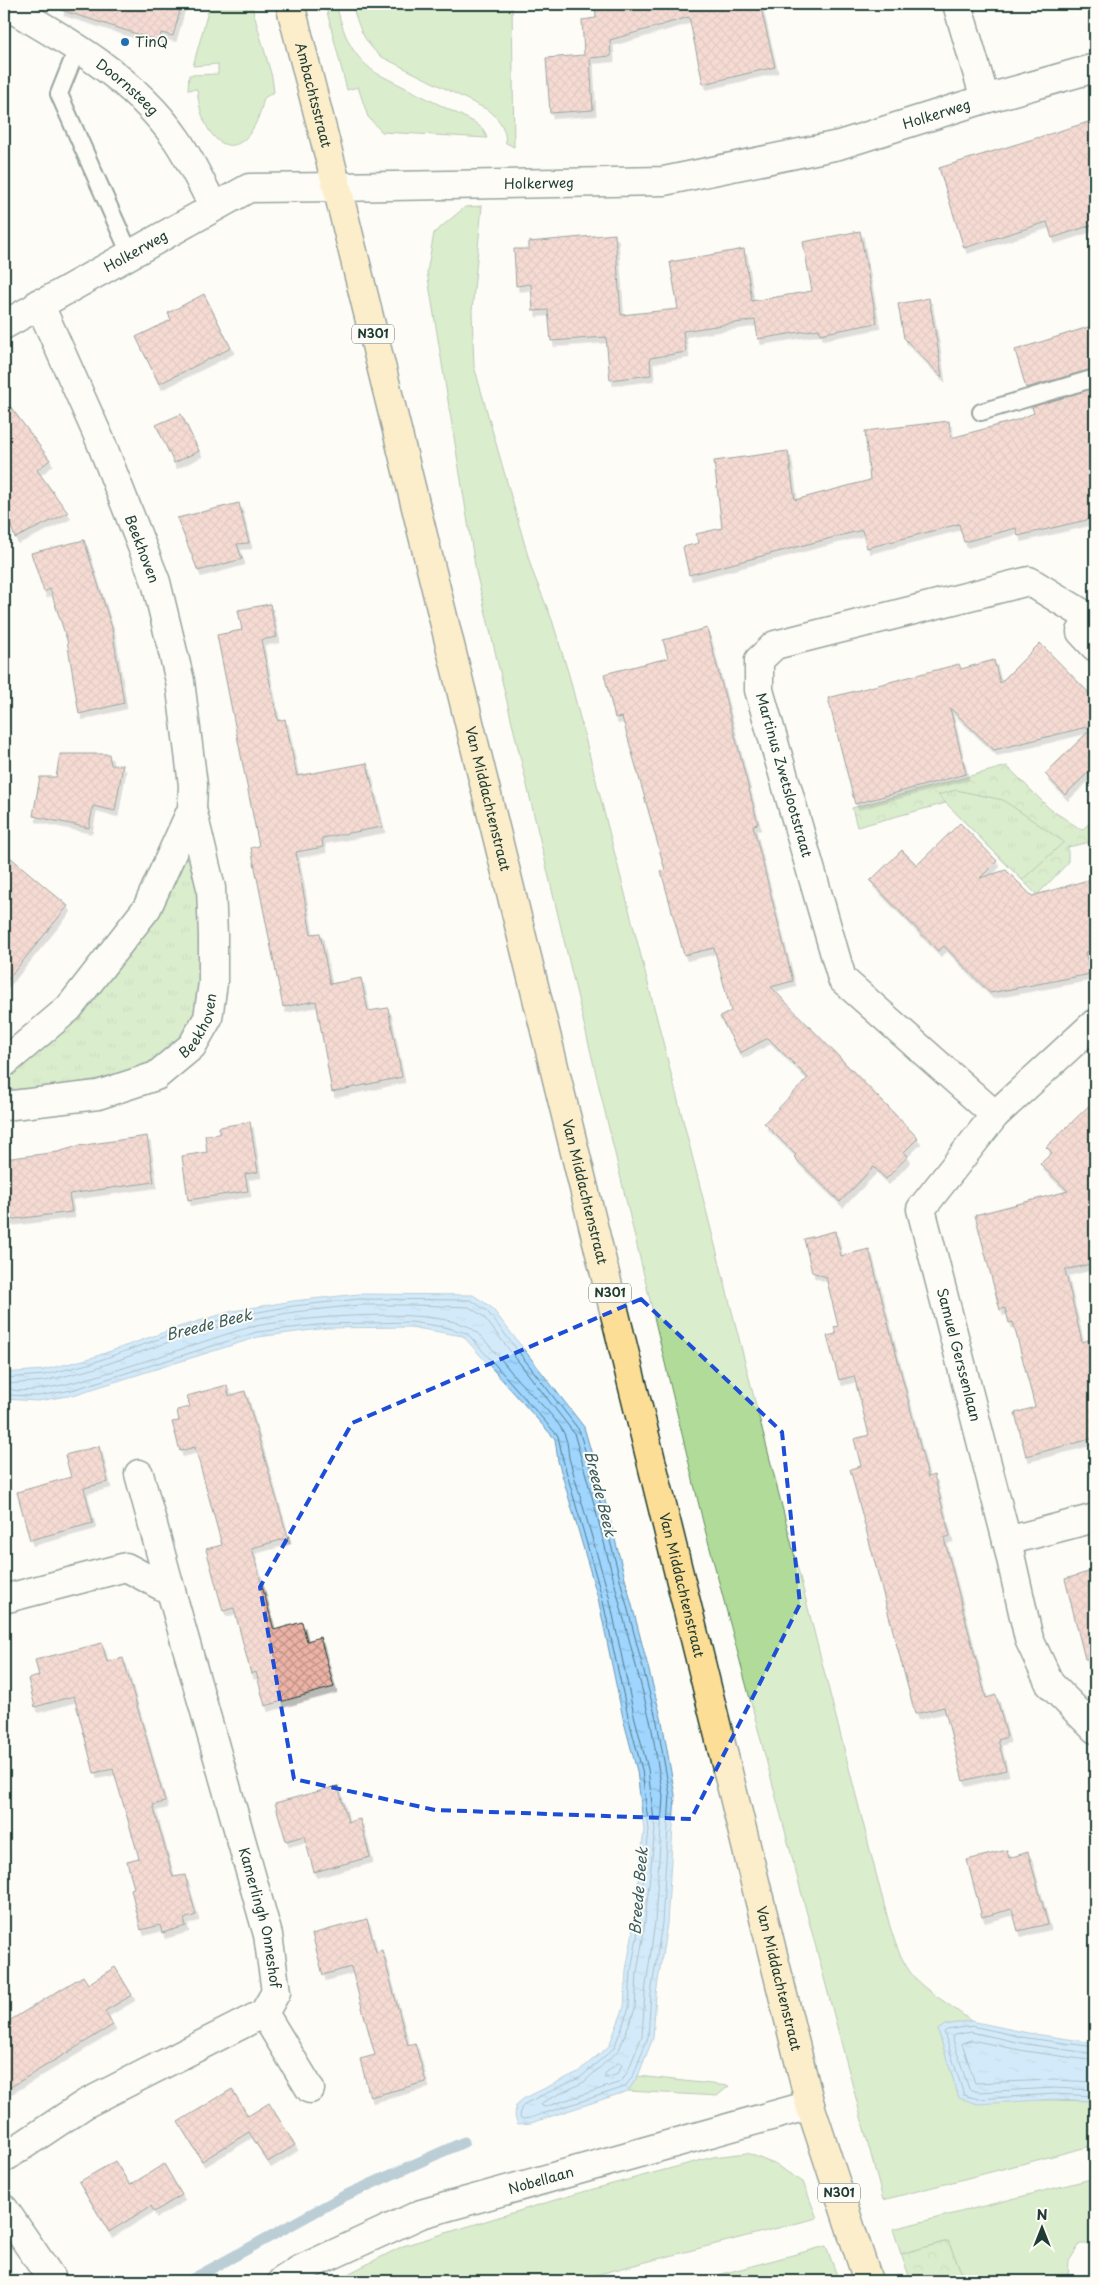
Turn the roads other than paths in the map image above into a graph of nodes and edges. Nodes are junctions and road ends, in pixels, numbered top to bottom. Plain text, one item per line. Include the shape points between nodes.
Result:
1 (4, 4) edge
2 (290, 4) edge
3 (957, 4) edge
4 (77, 49) junction
5 (1095, 68) edge
6 (985, 99) junction
7 (337, 187) junction
8 (214, 207) junction
9 (130, 254) junction
10 (39, 303) junction
11 (4, 325) edge
12 (1095, 378) edge
13 (981, 412) dead end
14 (1094, 618) edge
15 (1095, 647) edge
16 (192, 808) junction
17 (1095, 1023) edge
18 (4, 1063) edge
19 (4, 1106) edge
20 (995, 1115) junction
21 (139, 1474) dead end
22 (1095, 1518) edge
23 (1007, 1540) junction
24 (171, 1591) junction
25 (4, 1599) edge
26 (1095, 1729) edge
27 (264, 2012) junction
28 (310, 2090) dead end
29 (810, 2106) junction
30 (4, 2158) edge
31 (4, 2209) edge
32 (53, 2281) edge
33 (282, 2281) edge
34 (868, 2281) edge

1 - 4 street, Doornsteeg
2 - 7 main road, Ambachtsstraat / N301
3 - 6 street
4 - 8 street, Doornsteeg via 142,98 178,142
4 - 9 lane via 59,94
5 - 6 street, Holkerweg
6 - 7 street, Holkerweg via 839,145 664,181
7 - 8 street, Holkerweg via 250,188
7 - 29 main road, Van Middachtenstraat / N301
8 - 9 street, Holkerweg
9 - 10 street, Holkerweg
10 - 11 street, Holkerweg
10 - 16 street, Beekhoven via 100,440 156,582 180,681 193,785
12 - 13 lane
14 - 15 street, Martinus Zwetslootstraat via 1081,632
14 - 20 street, Martinus Zwetslootstraat via 1029,580 775,645 759,660 759,690 842,979
16 - 18 street, Beekhoven via 147,908 70,1008
16 - 19 street, Beekhoven via 211,888 214,936 208,1018 192,1046 156,1076 98,1095
17 - 20 street, Samuel Gerssenlaan
20 - 23 street, Samuel Gerssenlaan via 920,1210
21 - 24 street, Kamerlingh Onneshof
22 - 23 street
23 - 26 street, Samuel Gerssenlaan via 1033,1648 1050,1684
24 - 25 street via 126,1566
24 - 27 street, Kamerlingh Onneshof via 268,1935 276,1992
27 - 28 street
27 - 30 street via 85,2104
29 - 33 street, Nobellaan via 421,2214 299,2270
29 - 34 main road, Van Middachtenstraat / N301
31 - 32 street

